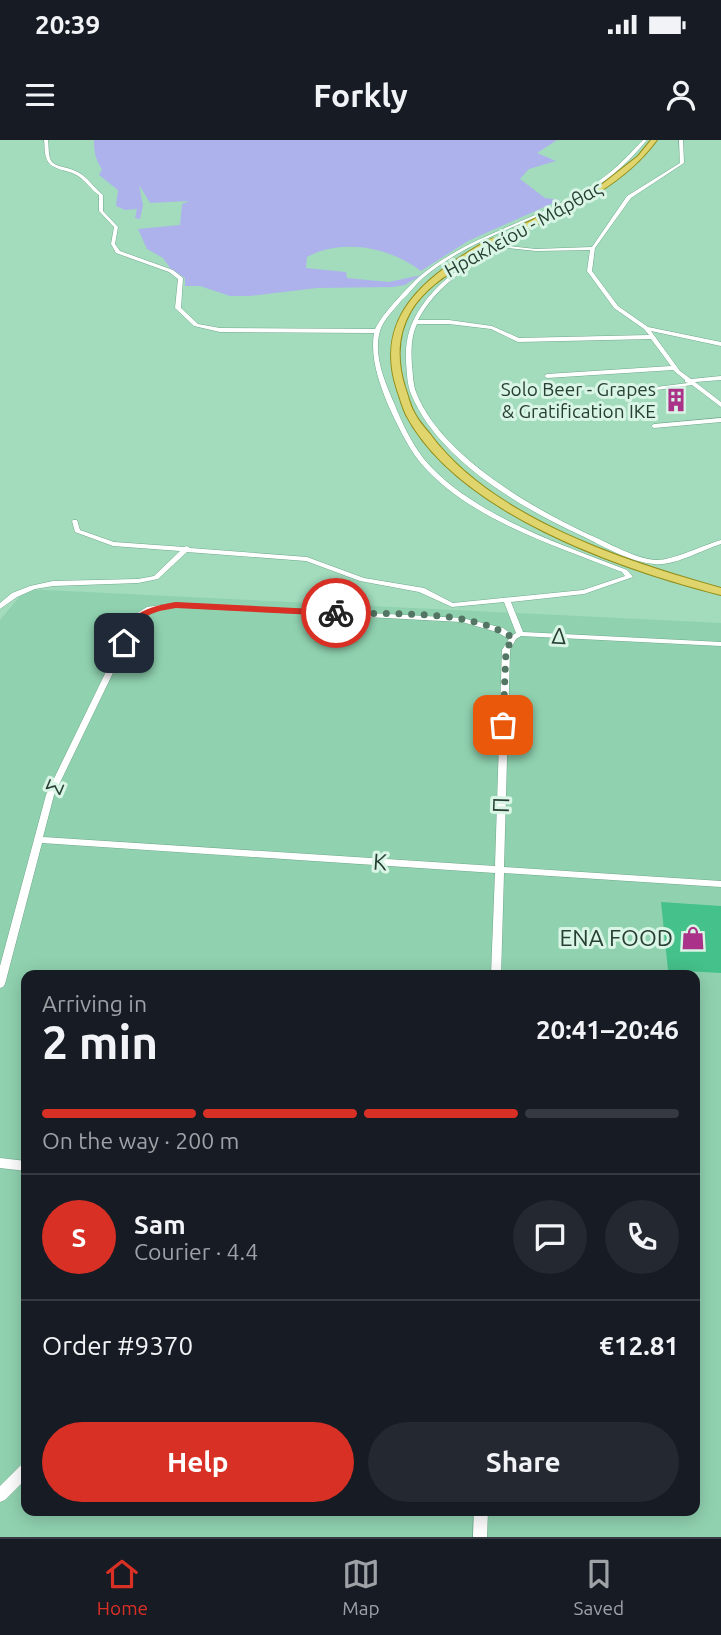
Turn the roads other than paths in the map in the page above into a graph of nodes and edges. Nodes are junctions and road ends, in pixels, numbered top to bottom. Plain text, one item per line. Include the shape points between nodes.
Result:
1 (46, 140) edge
2 (645, 140) edge
3 (654, 140) edge
4 (681, 140) edge
5 (482, 243) junction
6 (506, 247) junction
7 (593, 248) junction
8 (414, 322) junction
9 (646, 328) junction
10 (377, 331) junction
11 (651, 337) junction
12 (721, 344) edge
13 (674, 368) junction
14 (547, 376) dead end
15 (721, 378) edge
16 (689, 382) junction
17 (600, 396) dead end
18 (721, 405) edge
19 (721, 420) edge
20 (654, 426) dead end
21 (75, 521) dead end
22 (721, 542) edge
23 (187, 548) junction
24 (721, 592) edge
25 (507, 600) junction
26 (0, 607) edge
27 (150, 609) joint
28 (517, 636) junction
29 (721, 644) edge
30 (39, 840) junction
31 (498, 870) junction
32 (721, 884) edge
33 (496, 970) edge
34 (0, 984) edge
35 (0, 1163) edge
36 (21, 1165) edge
37 (21, 1475) edge
38 (0, 1495) edge
39 (481, 1516) edge
40 (480, 1537) edge

1 - 10 street via 47,157 53,164 76,172 85,178 89,189 101,195 101,211 116,227 113,244 118,252 178,275 182,283 178,308 191,322 220,330
2 - 5 street via 627,160 578,194
3 - 5 main road, Ηρακλείου - Μάρθας, bridge via 635,162 599,189 495,241
4 - 7 street via 682,163 629,197
5 - 6 street
5 - 10 street via 416,281
5 - 24 main road, Ηρακλείου - Μάρθας via 426,285 397,330 395,373 410,419 464,476 553,533 645,571
6 - 7 street
6 - 8 street via 453,276 427,300
7 - 9 street via 588,265 593,278 622,313
8 - 11 street via 492,328 518,341
8 - 22 street via 409,330 409,355 418,402 448,444 532,509 656,562
9 - 11 street
9 - 12 street
10 - 25 street via 381,381 412,447 429,468 471,503 625,571 629,577 584,592
11 - 13 street
13 - 14 street
13 - 16 street
15 - 16 street
16 - 17 street
16 - 18 street
19 - 20 street
21 - 23 street via 77,531 97,540
23 - 25 street via 307,559 362,580 421,590 452,605
23 - 26 street via 156,578 50,585 21,592
25 - 28 street
27 - 28 street, Δ via 176,605 462,620
27 - 30 street, Σ via 136,618 50,795
28 - 29 street, Δ
28 - 31 street, Π via 506,650
30 - 31 street, Κ
30 - 34 street, Σ
31 - 32 street, Κ
31 - 33 street, Π
35 - 36 street
37 - 38 street
39 - 40 street

